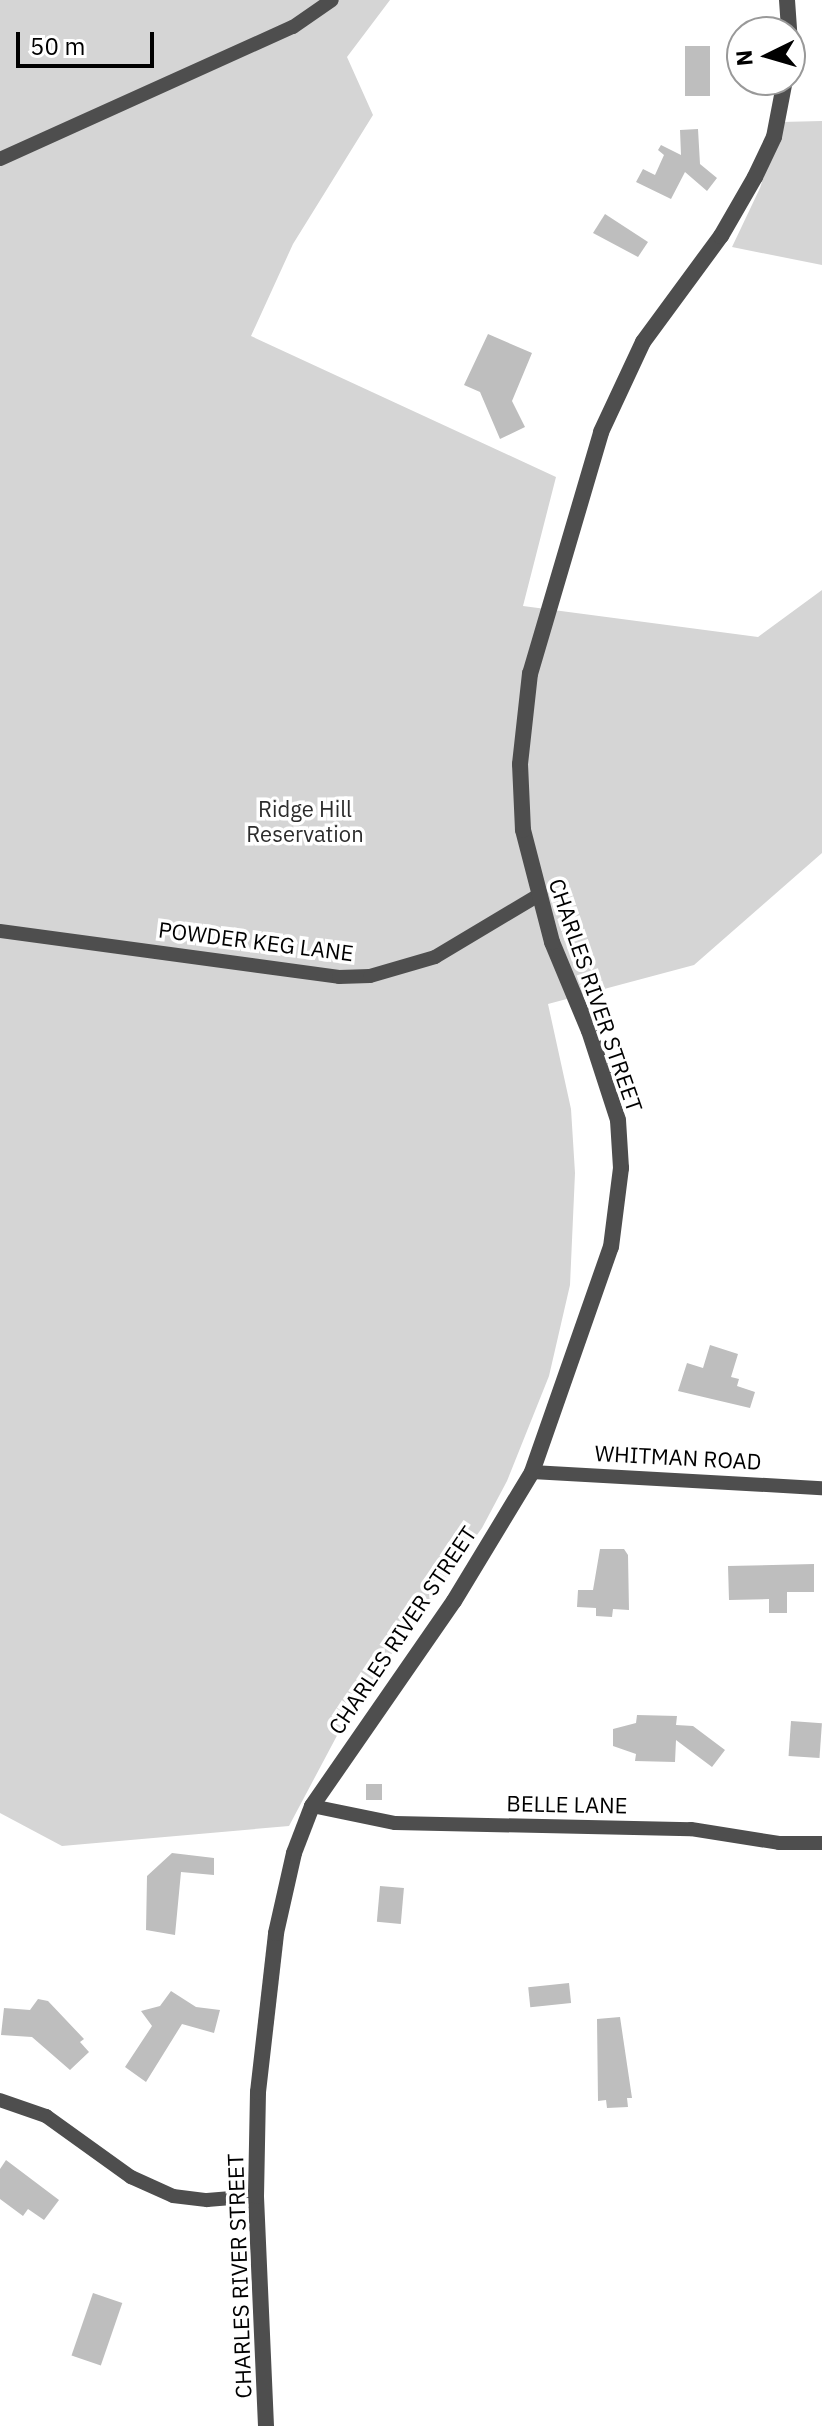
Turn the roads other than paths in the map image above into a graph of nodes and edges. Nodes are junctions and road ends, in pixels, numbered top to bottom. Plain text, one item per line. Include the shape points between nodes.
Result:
1 (332, 0) edge
2 (782, 96) edge
3 (0, 159) edge
4 (537, 896) junction
5 (0, 931) edge
6 (532, 1472) junction
7 (822, 1488) edge
8 (312, 1806) junction
9 (822, 1843) edge
10 (0, 2100) edge
11 (256, 2196) junction
12 (266, 2426) edge

1 - 3 street via 293,27
2 - 4 street, CHARLES RIVER STREET via 774,137 755,177 721,236 643,342 601,432 570,526 530,674 520,764 523,830
4 - 5 street, POWDER KEG LANE via 435,957 370,976 339,977
4 - 6 street, CHARLES RIVER STREET via 600,1061 618,1120 621,1168 607,1260
6 - 7 street, WHITMAN ROAD
6 - 8 street, CHARLES RIVER STREET via 454,1601
8 - 9 street, BELLE LANE via 395,1823 691,1829 779,1843
8 - 11 street, CHARLES RIVER STREET via 294,1853 276,1933 258,2092
10 - 11 street via 46,2116 131,2177 173,2196
11 - 12 street, CHARLES RIVER STREET

